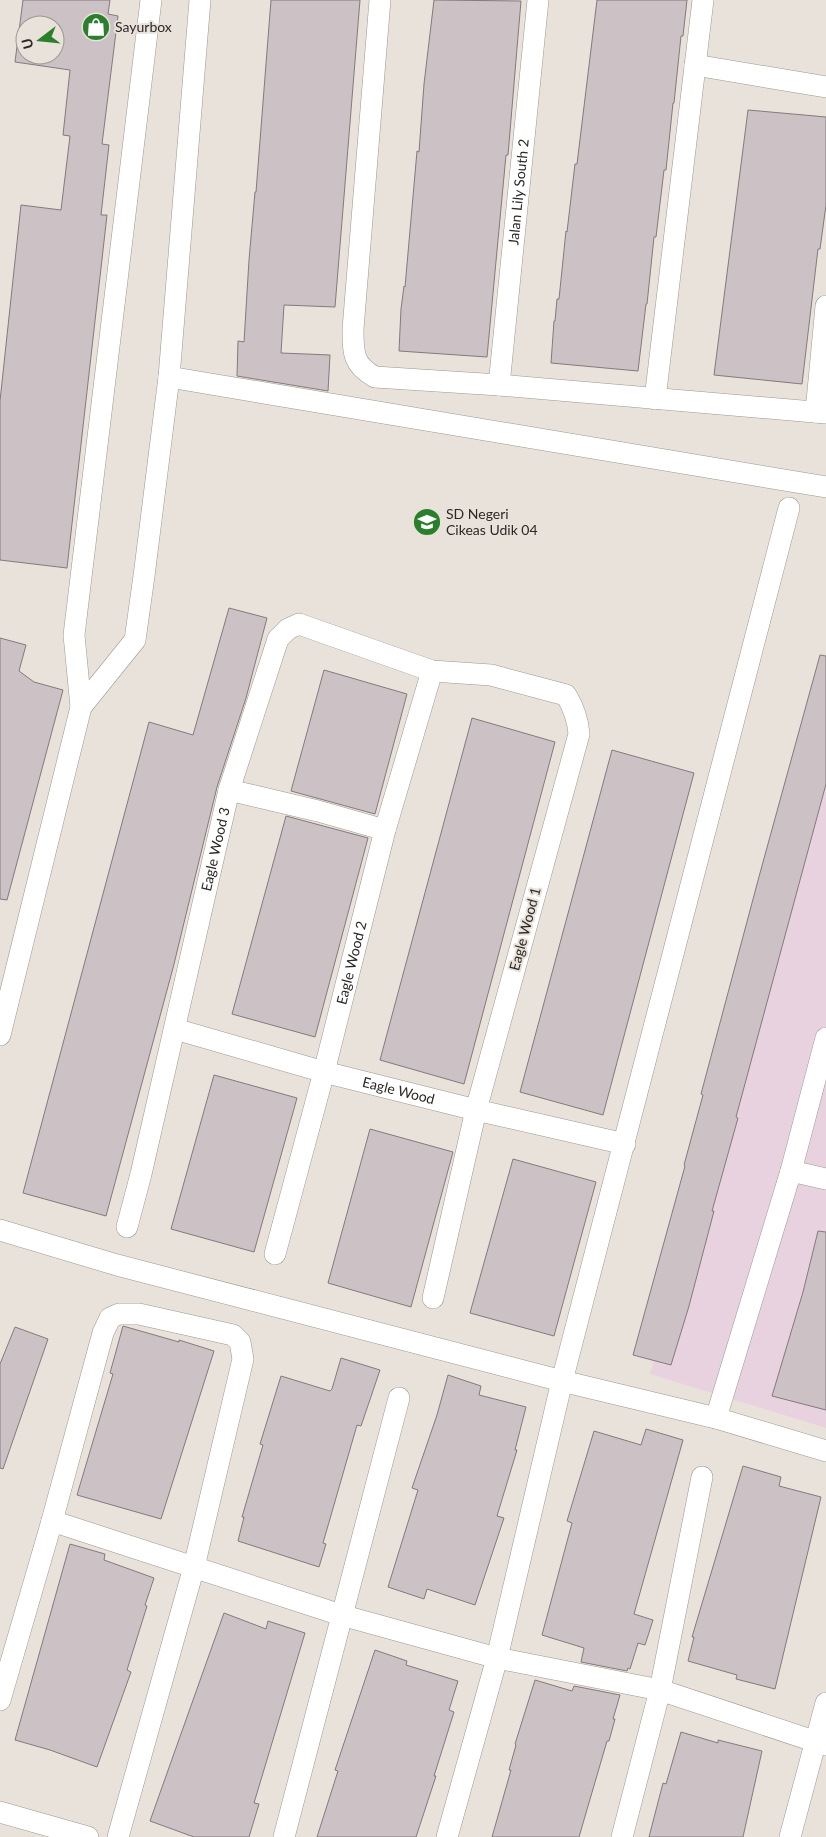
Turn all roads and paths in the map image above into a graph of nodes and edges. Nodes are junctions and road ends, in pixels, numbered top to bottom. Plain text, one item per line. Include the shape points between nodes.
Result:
1 (151, 0) edge
2 (200, 0) edge
3 (380, 0) edge
4 (538, 0) edge
5 (703, 0) edge
6 (695, 65) junction
7 (826, 87) edge
8 (826, 306) edge
9 (169, 377) junction
10 (500, 385) junction
11 (655, 399) junction
12 (821, 413) edge
13 (826, 487) edge
14 (788, 508) dead end
15 (432, 671) junction
16 (80, 707) junction
17 (229, 790) junction
18 (385, 830) junction
19 (175, 1029) junction
20 (0, 1035) edge
21 (826, 1038) edge
22 (324, 1072) junction
23 (476, 1110) junction
24 (625, 1144) junction
25 (792, 1171) junction
26 (826, 1179) edge
27 (127, 1227) dead end
28 (0, 1230) edge
29 (275, 1254) dead end
30 (433, 1298) dead end
31 (562, 1382) junction
32 (399, 1398) dead end
33 (716, 1418) junction
34 (826, 1451) edge
35 (702, 1477) dead end
36 (52, 1521) junction
37 (194, 1568) junction
38 (341, 1615) junction
39 (498, 1658) junction
40 (660, 1690) junction
41 (0, 1700) edge
42 (826, 1702) edge
43 (821, 1743) edge
44 (0, 1812) edge
45 (88, 1837) edge
46 (118, 1837) edge
47 (284, 1837) edge
48 (447, 1837) edge
49 (622, 1837) edge
50 (790, 1837) edge

1 - 16 street via 74,634
2 - 9 street
3 - 10 street via 353,329 355,358 363,370 375,377
4 - 10 street, Jalan Lily South 2
5 - 6 street
6 - 7 street
6 - 11 street
8 - 12 street
9 - 13 street
9 - 16 street via 135,640
10 - 11 street
11 - 12 street
14 - 24 street
15 - 17 street, Eagle Wood 3 via 299,624 288,629 278,639
15 - 18 street, Eagle Wood 2
15 - 23 street, Eagle Wood 1 via 491,675 566,695 578,724 579,734
16 - 20 street
17 - 18 street
17 - 19 street, Eagle Wood 3
18 - 22 street, Eagle Wood 2
19 - 22 street, Eagle Wood
19 - 27 street, Eagle Wood 3
21 - 25 street
22 - 23 street, Eagle Wood
22 - 29 street, Eagle Wood 2
23 - 24 street, Eagle Wood
23 - 30 street, Eagle Wood 1
24 - 31 street
25 - 26 street
25 - 33 street
28 - 31 street via 117,1265
31 - 33 street
31 - 39 street
32 - 38 street
33 - 34 street
35 - 40 street
36 - 37 street
36 - 37 street via 103,1333 110,1318 119,1314 139,1314 233,1335 240,1342 244,1359
36 - 41 street
37 - 38 street
37 - 46 street
38 - 39 street
38 - 47 street
39 - 40 street
39 - 48 street
40 - 43 street
40 - 49 street
42 - 43 street
43 - 50 street
44 - 45 street

